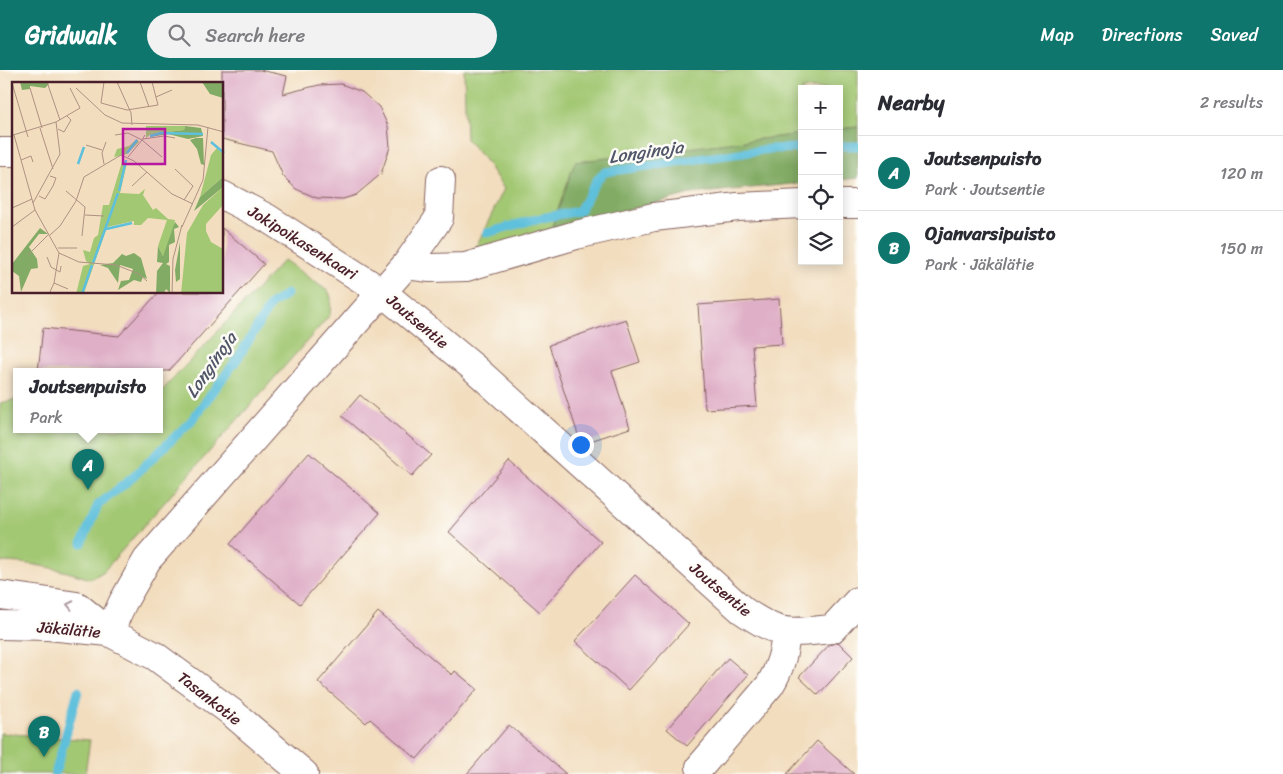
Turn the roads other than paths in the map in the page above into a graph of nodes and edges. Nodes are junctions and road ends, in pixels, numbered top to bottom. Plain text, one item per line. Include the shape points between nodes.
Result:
1 (440, 180) dead end
2 (224, 196) edge
3 (798, 204) edge
4 (843, 204) edge
5 (858, 204) edge
6 (406, 265) junction
7 (382, 292) junction
8 (0, 595) edge
9 (858, 601) edge
10 (0, 625) edge
11 (109, 632) junction
12 (786, 633) junction
13 (700, 767) dead end
14 (304, 774) edge

1 - 6 street via 439,218
2 - 7 street, Jokipoikasenkaari via 267,218
3 - 6 street via 738,207 654,217 576,235 466,267
4 - 5 street
6 - 7 street
7 - 11 street, Joutsentie via 148,560
7 - 12 street, Joutsentie via 473,367 742,610 767,627
11 -> 8 street, Jäkälätie via 77,606
9 - 12 street via 832,629
10 - 11 street, Jäkälätie
11 - 14 street, Tasankotie via 155,656 230,712
12 - 13 street via 779,671

